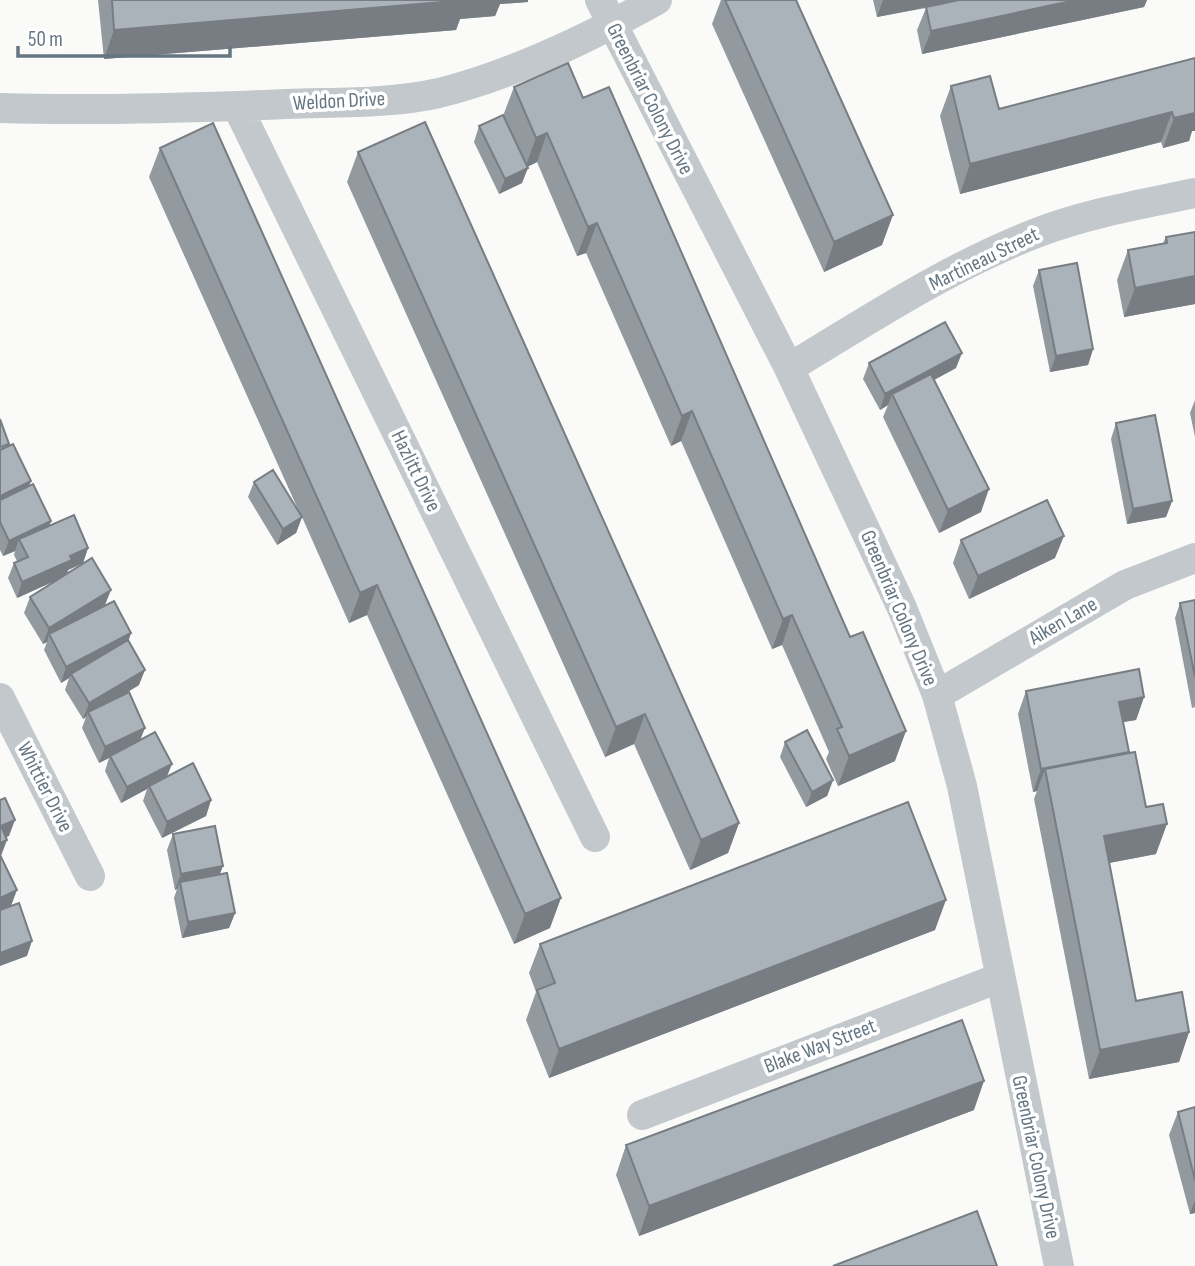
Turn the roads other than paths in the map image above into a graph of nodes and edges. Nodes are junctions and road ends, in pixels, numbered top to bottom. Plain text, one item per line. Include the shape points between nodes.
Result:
1 (657, 0) edge
2 (605, 13) edge
3 (237, 106) junction
4 (0, 108) edge
5 (1195, 193) edge
6 (789, 368) junction
7 (1195, 558) edge
8 (937, 695) junction
9 (0, 698) edge
10 (595, 837) dead end
11 (90, 876) dead end
12 (999, 978) junction
13 (642, 1115) dead end
14 (1059, 1266) edge

1 - 2 street, Weldon Drive
2 - 3 street, Weldon Drive via 501,74 437,93
2 - 6 street, Greenbriar Colony Drive
3 - 4 street, Weldon Drive
3 - 10 street, Hazlitt Drive
5 - 6 street, Martineau Street via 1088,216 977,258
6 - 8 street, Greenbriar Colony Drive via 902,608
7 - 8 street, Aiken Lane via 1125,584
8 - 12 street, Greenbriar Colony Drive via 962,786
9 - 11 street, Whittier Drive
12 - 13 street, Blake Way Street
12 - 14 street, Greenbriar Colony Drive

